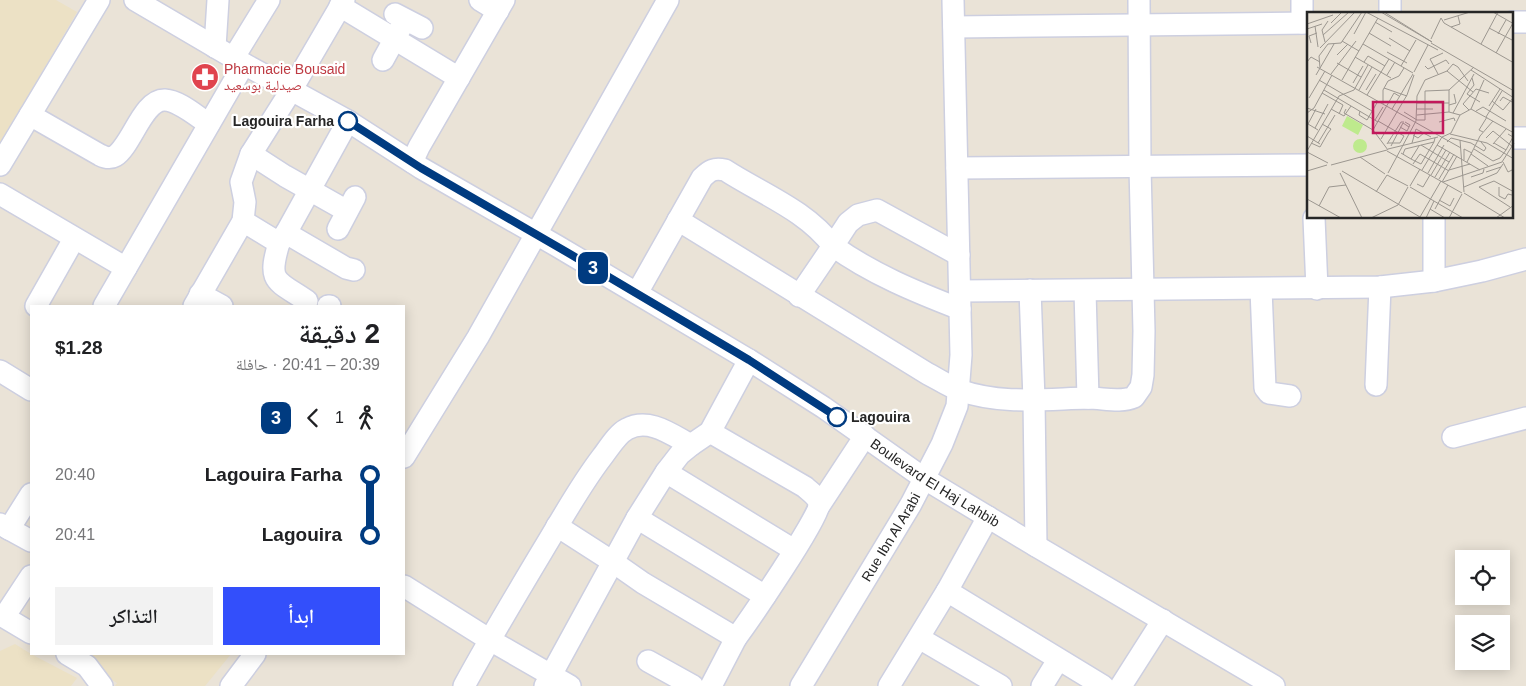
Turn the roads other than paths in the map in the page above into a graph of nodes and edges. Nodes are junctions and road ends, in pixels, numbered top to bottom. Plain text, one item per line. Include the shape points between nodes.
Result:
1 (99, 0) edge
2 (135, 0) edge
3 (218, 0) edge
4 (269, 0) edge
5 (668, 0) edge
6 (954, 0) edge
7 (1139, 0) edge
8 (1302, 0) edge
9 (342, 3) edge
10 (494, 4) edge
11 (407, 21) dead end
12 (1305, 23) edge
13 (1139, 24) junction
14 (954, 27) junction
15 (395, 40) junction
16 (216, 47) junction
17 (239, 61) junction
18 (383, 61) dead end
19 (459, 78) junction
20 (292, 89) junction
21 (30, 115) junction
22 (348, 121) junction
23 (209, 124) junction
24 (251, 154) junction
25 (412, 162) junction
26 (0, 165) edge
27 (1307, 165) edge
28 (1140, 167) junction
29 (957, 168) junction
30 (310, 190) junction
31 (0, 194) edge
32 (1314, 219) edge
33 (1434, 219) edge
34 (678, 220) junction
35 (242, 222) junction
36 (338, 230) dead end
37 (536, 234) junction
38 (282, 238) junction
39 (74, 239) junction
40 (833, 246) junction
41 (959, 256) junction
42 (1526, 259) edge
43 (126, 268) junction
44 (354, 270) dead end
45 (1434, 281) junction
46 (1380, 287) junction
47 (1261, 289) junction
48 (1317, 289) junction
49 (1030, 290) junction
50 (1144, 290) junction
51 (1086, 291) junction
52 (637, 294) junction
53 (799, 296) junction
54 (197, 300) edge
55 (960, 300) junction
56 (37, 305) edge
57 (105, 305) edge
58 (218, 305) edge
59 (310, 305) edge
60 (749, 360) junction
61 (0, 371) edge
62 (1376, 385) dead end
63 (30, 389) edge
64 (959, 390) junction
65 (1290, 396) dead end
66 (1088, 398) junction
67 (1034, 400) junction
68 (1526, 418) edge
69 (710, 432) junction
70 (865, 436) junction
71 (1453, 437) dead end
72 (691, 445) junction
73 (405, 455) edge
74 (666, 472) junction
75 (925, 479) junction
76 (30, 495) edge
77 (819, 506) junction
78 (988, 517) junction
79 (637, 518) junction
80 (557, 526) junction
81 (4, 527) edge
82 (30, 540) edge
83 (1036, 546) junction
84 (794, 550) junction
85 (613, 562) junction
86 (30, 577) edge
87 (405, 587) edge
88 (947, 590) junction
89 (765, 596) junction
90 (2, 616) edge
91 (1163, 620) junction
92 (30, 632) edge
93 (736, 638) junction
94 (919, 638) junction
95 (490, 640) junction
96 (69, 655) edge
97 (254, 655) edge
98 (648, 660) dead end
99 (1058, 660) junction
100 (548, 680) edge
101 (896, 684) edge
102 (102, 686) edge
103 (231, 686) edge
104 (464, 686) edge
105 (570, 686) edge
106 (693, 686) edge
107 (711, 686) edge
108 (801, 686) edge
109 (1001, 686) edge
110 (1042, 686) edge
111 (1103, 686) edge
112 (1121, 686) edge
113 (1274, 686) edge

1 - 21 street
2 - 16 street, Boulevard El Haj Lahbib
3 - 16 street
4 - 17 street
5 - 37 street
6 - 14 street, Rue Ibn Al Arabi
7 - 13 street
8 - 12 street
9 - 15 street
9 - 20 street
10 - 19 street
11 - 15 street
12 - 13 street
13 - 14 street
13 - 28 street
14 - 29 street, Rue Ibn Al Arabi
15 - 18 street
15 - 19 street
16 - 17 street, Boulevard El Haj Lahbib
17 - 20 street, Boulevard El Haj Lahbib
17 - 23 street
19 - 25 street
20 - 22 street, Boulevard El Haj Lahbib
20 - 24 street
21 - 23 street via 110,158 130,138 146,111 156,102 173,102
21 - 26 street
22 - 25 street, Boulevard El Haj Lahbib
22 - 30 street
23 - 43 street
24 - 30 street
24 - 35 street via 241,182 245,202
25 - 37 street, Boulevard El Haj Lahbib
27 - 28 street
28 - 29 street
28 - 50 street
29 - 41 street, Rue Ibn Al Arabi
30 - 36 street via 351,204
30 - 38 street
31 - 39 street
32 - 48 street
33 - 45 street
34 - 40 street via 702,178 712,170 725,170 803,217 818,228
34 - 52 street
34 - 53 street
35 - 38 street
35 - 54 street
37 - 52 street, Boulevard El Haj Lahbib
37 - 73 street via 478,337
38 - 44 street
38 - 59 street via 273,264 276,279
39 - 43 street
39 - 56 street
40 - 41 street via 848,223 858,215 877,210
40 - 53 street
40 - 55 street via 900,285
41 - 55 street, Rue Ibn Al Arabi
42 - 45 street
43 - 57 street
45 - 46 street
46 - 48 street
46 - 62 street
47 - 48 street
47 - 50 street
47 - 65 street via 1265,388 1269,394
49 - 51 street
49 - 55 street
49 - 67 street
50 - 51 street
50 - 66 street via 1141,387 1130,399
51 - 66 street
52 - 60 street, Boulevard El Haj Lahbib
53 - 64 street
54 - 58 street
55 - 64 street, Rue Ibn Al Arabi
60 - 69 street
60 - 70 street, Boulevard El Haj Lahbib
61 - 63 street
64 - 67 street
64 - 75 street, Rue Ibn Al Arabi via 952,420
66 - 67 street
67 - 83 street
68 - 71 street
69 - 72 street
69 - 77 street via 805,487 816,497
70 - 75 street, Boulevard El Haj Lahbib
70 - 77 street
72 - 74 street
72 - 80 street via 661,429 643,424 626,429 591,471
74 - 79 street
74 - 84 street
75 - 78 street, Boulevard El Haj Lahbib
75 - 108 street, Rue Ibn Al Arabi
76 - 81 street
77 - 84 street
78 - 83 street, Boulevard El Haj Lahbib
78 - 88 street
79 - 85 street
79 - 89 street
80 - 85 street
80 - 95 street
81 - 82 street
83 - 91 street, Boulevard El Haj Lahbib
84 - 89 street
85 - 93 street
85 - 100 street
86 - 90 street
87 - 95 street
88 - 94 street
88 - 99 street
89 - 93 street
90 - 92 street
91 - 112 street
91 - 113 street, Boulevard El Haj Lahbib
93 - 107 street
94 - 101 street
94 - 109 street
95 - 100 street
95 - 104 street
96 - 102 street via 87,666
97 - 103 street
98 - 106 street
99 - 110 street
99 - 111 street
100 - 105 street

